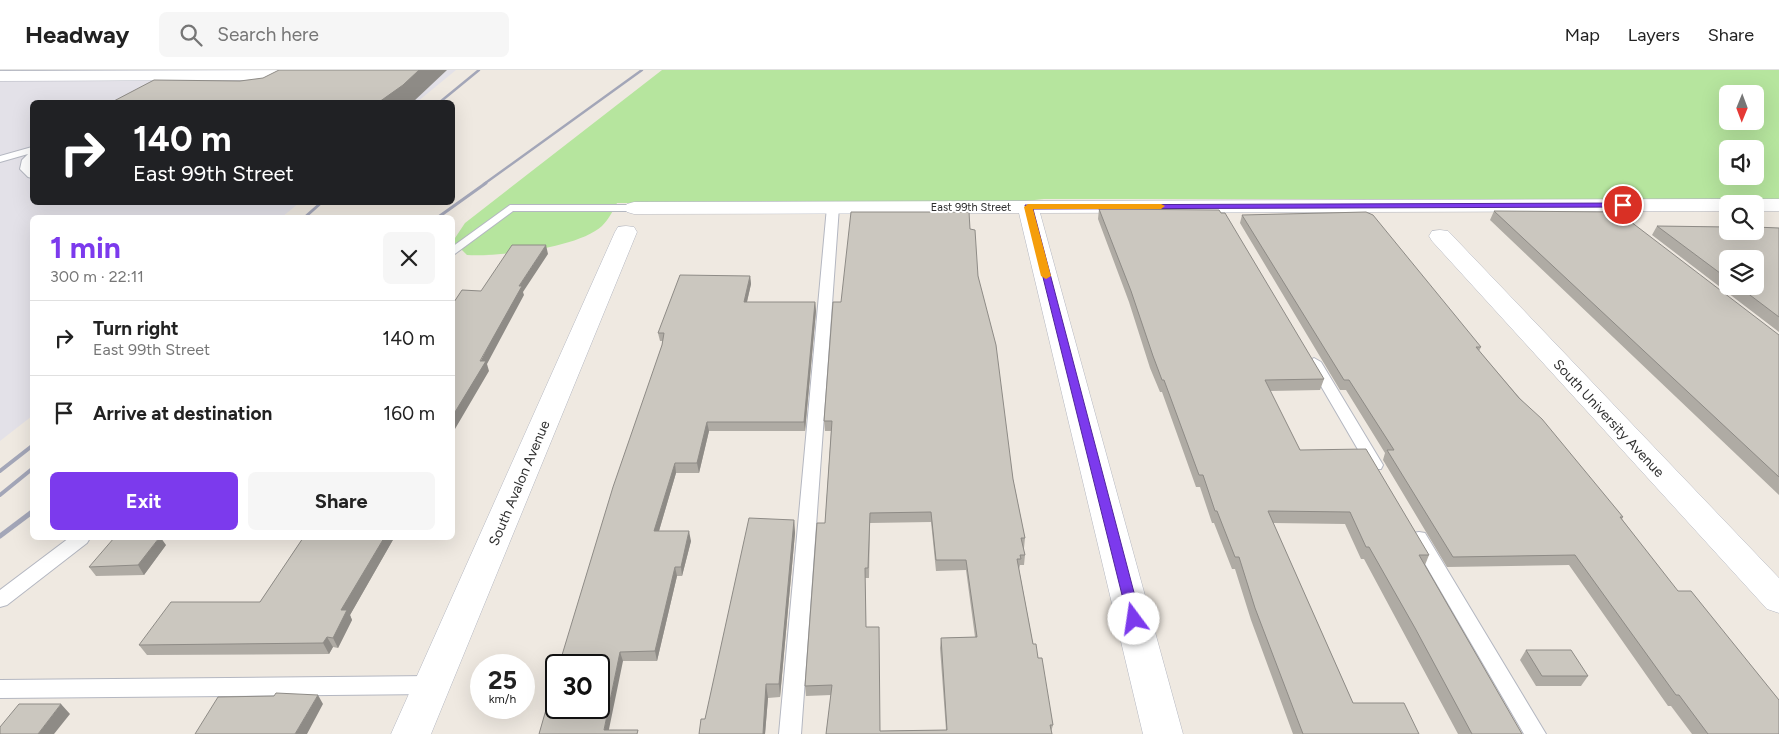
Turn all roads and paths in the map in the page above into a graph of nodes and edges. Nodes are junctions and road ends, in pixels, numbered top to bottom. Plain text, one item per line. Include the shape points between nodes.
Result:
1 (329, 70) edge
2 (0, 76) edge
3 (211, 76) junction
4 (193, 86) edge
5 (30, 151) edge
6 (30, 158) edge
7 (0, 159) edge
8 (30, 173) edge
9 (1719, 205) edge
10 (1764, 205) edge
11 (1779, 205) edge
12 (1221, 206) junction
13 (833, 207) junction
14 (1028, 207) junction
15 (630, 220) junction
16 (1232, 226) edge
17 (1440, 236) dead end
18 (455, 251) edge
19 (1303, 344) edge
20 (1384, 480) edge
21 (1409, 522) edge
22 (78, 540) edge
23 (0, 600) edge
24 (1779, 600) edge
25 (432, 685) junction
26 (0, 689) edge
27 (411, 734) edge
28 (790, 734) edge
29 (1163, 734) edge
30 (1535, 734) edge

1 - 3 street
2 - 3 street
3 - 4 lane
5 - 7 lane
6 - 8 lane via 25,169
9 - 12 street, East 99th Street via 1613,211
10 - 11 street
12 - 14 street, East 99th Street
12 - 16 lane
13 - 14 street, East 99th Street
13 - 15 street, East 99th Street
13 - 28 lane
14 - 29 street
15 - 18 lane via 510,208
15 - 25 street, South Avalon Avenue
17 - 24 street, South University Avenue
19 - 20 lane
21 - 30 lane
22 - 23 lane
25 - 26 lane
25 - 27 street, South Avalon Avenue

